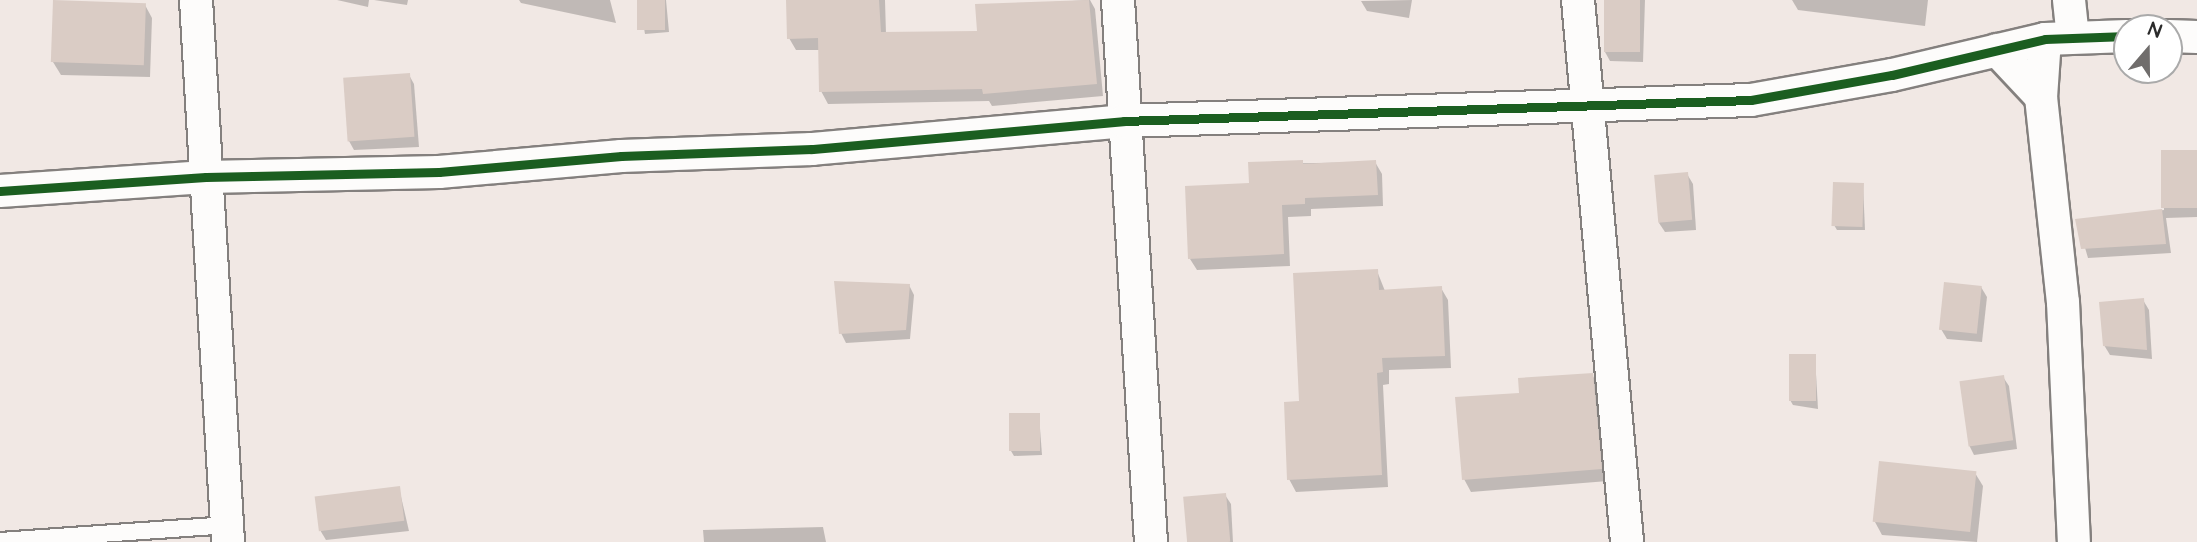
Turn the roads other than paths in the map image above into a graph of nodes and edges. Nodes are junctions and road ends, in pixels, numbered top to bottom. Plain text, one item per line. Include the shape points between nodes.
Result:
1 (196, 0) edge
2 (1118, 0) edge
3 (1578, 0) edge
4 (2069, 0) edge
5 (2113, 36) edge
6 (2059, 38) junction
7 (1997, 50) junction
8 (2041, 97) junction
9 (1585, 103) junction
10 (1124, 121) junction
11 (206, 177) junction
12 (0, 191) edge
13 (228, 533) edge
14 (0, 541) edge
15 (1151, 542) edge
16 (1627, 542) edge
17 (2074, 542) edge

1 - 11 street
2 - 10 street
3 - 9 street
4 - 6 street
5 - 6 street
6 - 7 street
6 - 8 street
7 - 8 street
7 - 9 street via 1751,100
8 - 17 street via 2063,302
9 - 10 street
9 - 16 street via 1622,449
10 - 11 street via 812,149 621,156 439,172
10 - 15 street via 1140,315
11 - 12 street
11 - 13 street
13 - 14 lane

